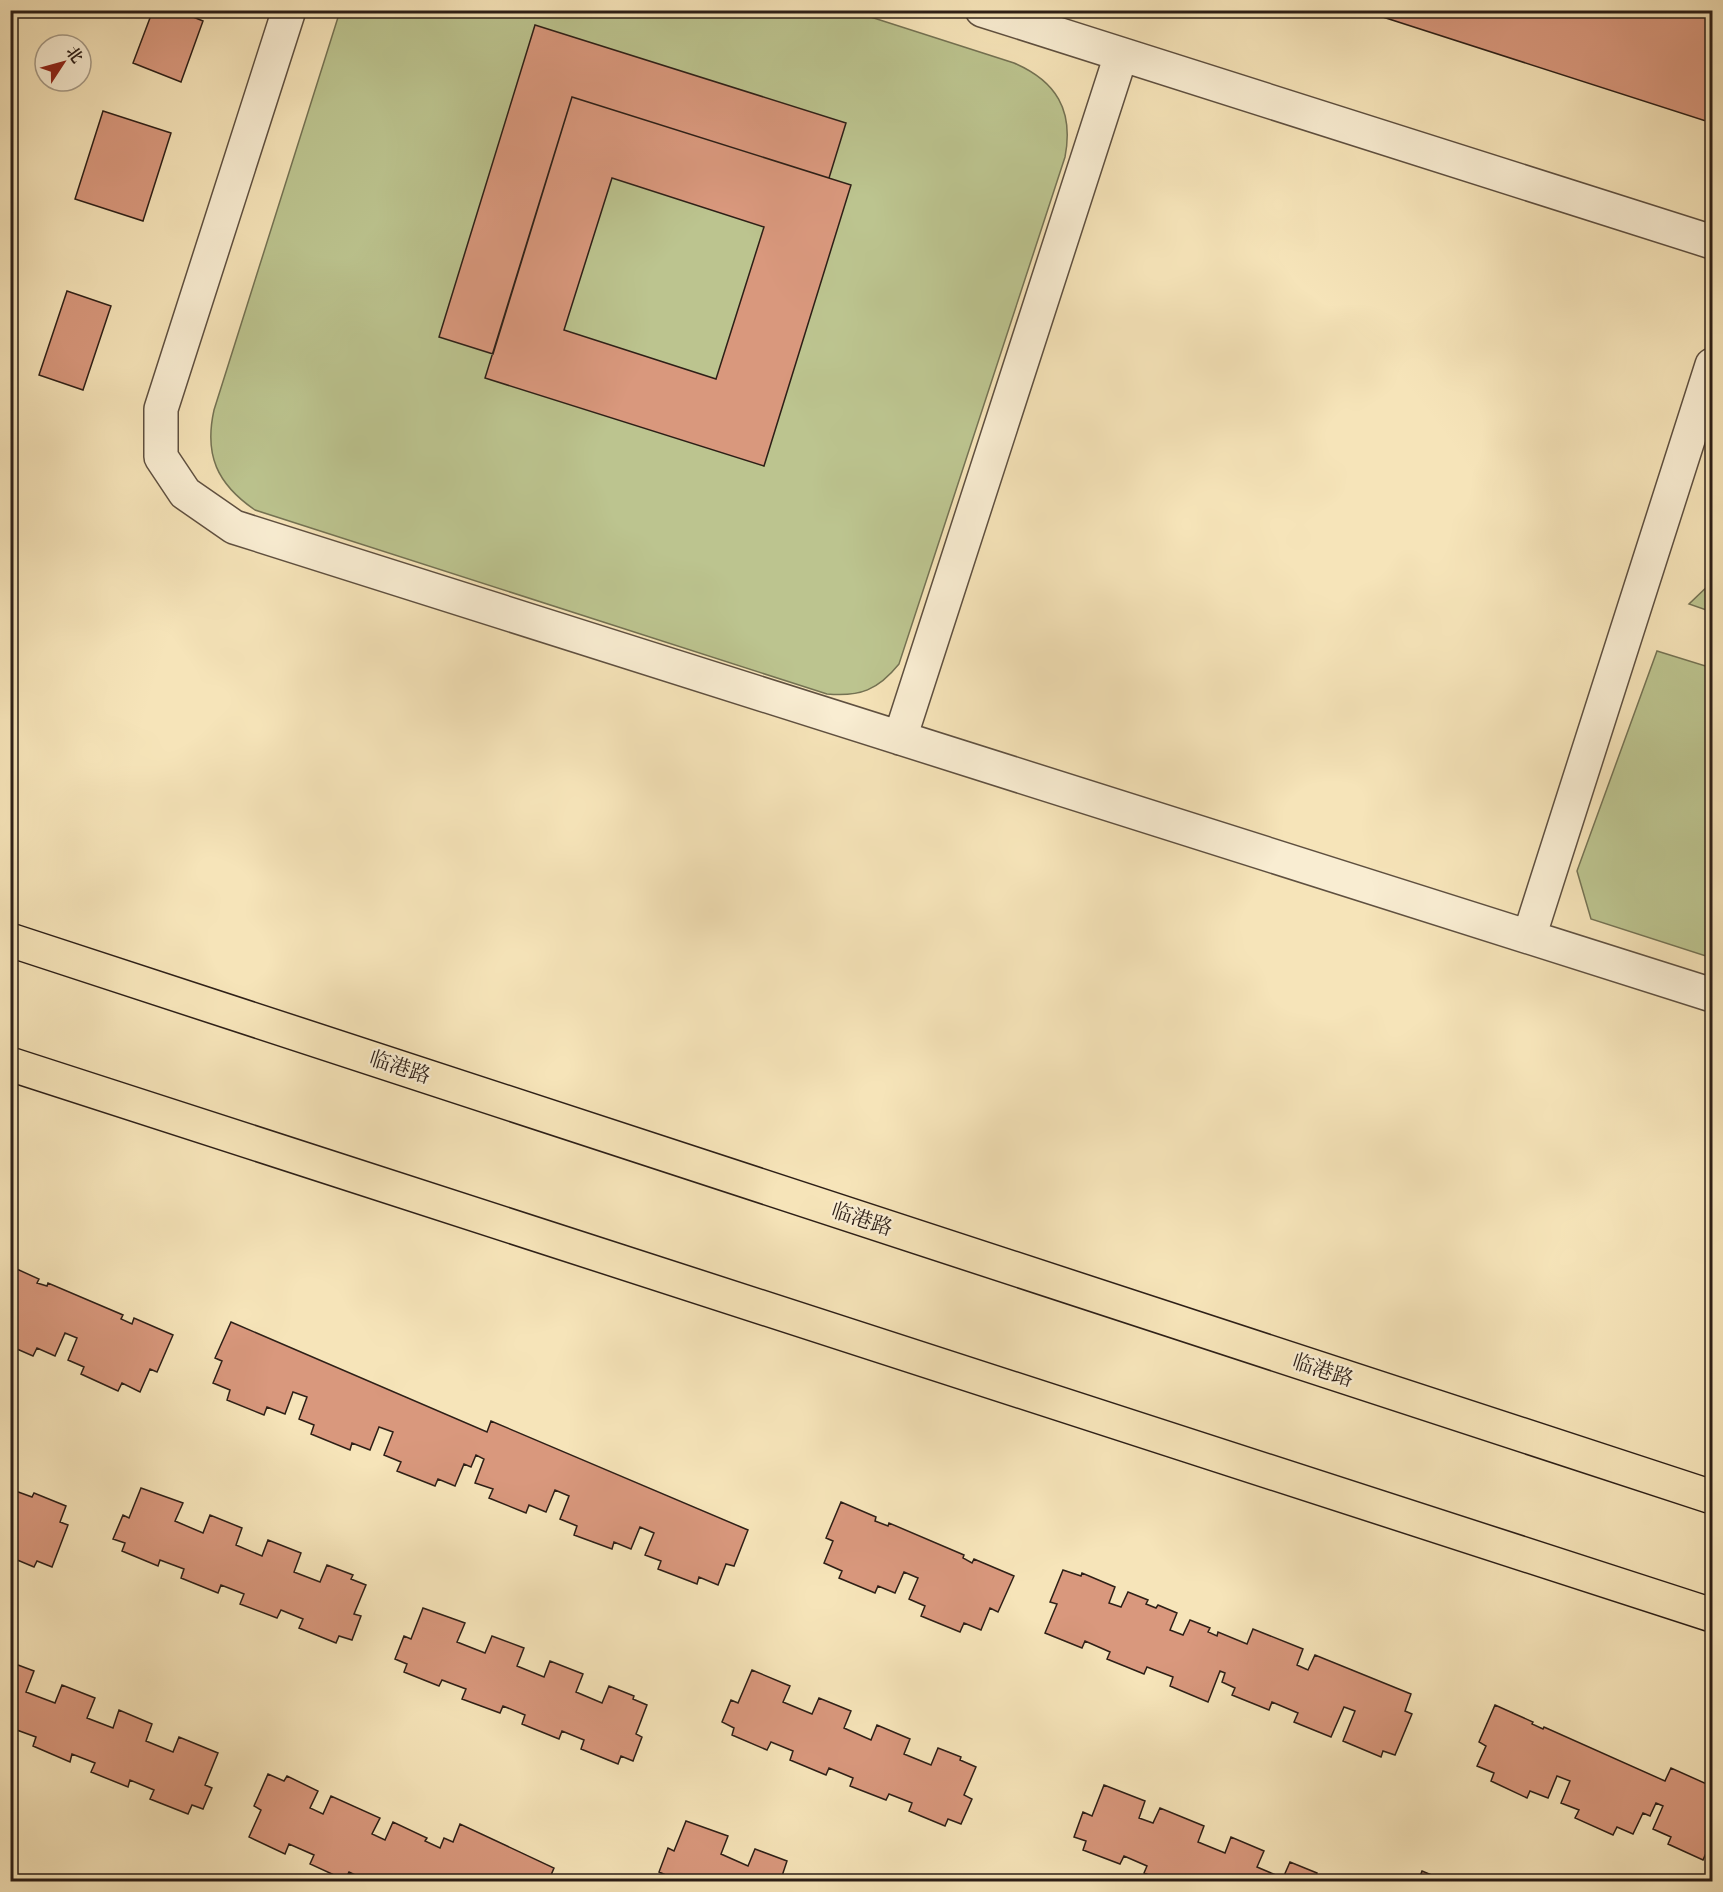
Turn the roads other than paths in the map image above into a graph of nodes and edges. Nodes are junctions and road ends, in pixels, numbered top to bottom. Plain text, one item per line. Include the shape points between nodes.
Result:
1 (289, 10) edge
2 (982, 10) edge
3 (1121, 54) junction
4 (1713, 242) edge
5 (1713, 365) edge
6 (900, 738) junction
7 (1529, 937) junction
8 (10, 940) edge
9 (1713, 995) edge
10 (10, 1064) edge
11 (1713, 1497) edge
12 (1713, 1615) edge

1 - 6 lane via 161,409 161,457 185,493 234,527
2 - 3 lane
3 - 4 lane
3 - 6 lane
5 - 7 lane
6 - 7 lane
7 - 9 lane
8 - 11 main road, 临港路
10 - 12 main road

